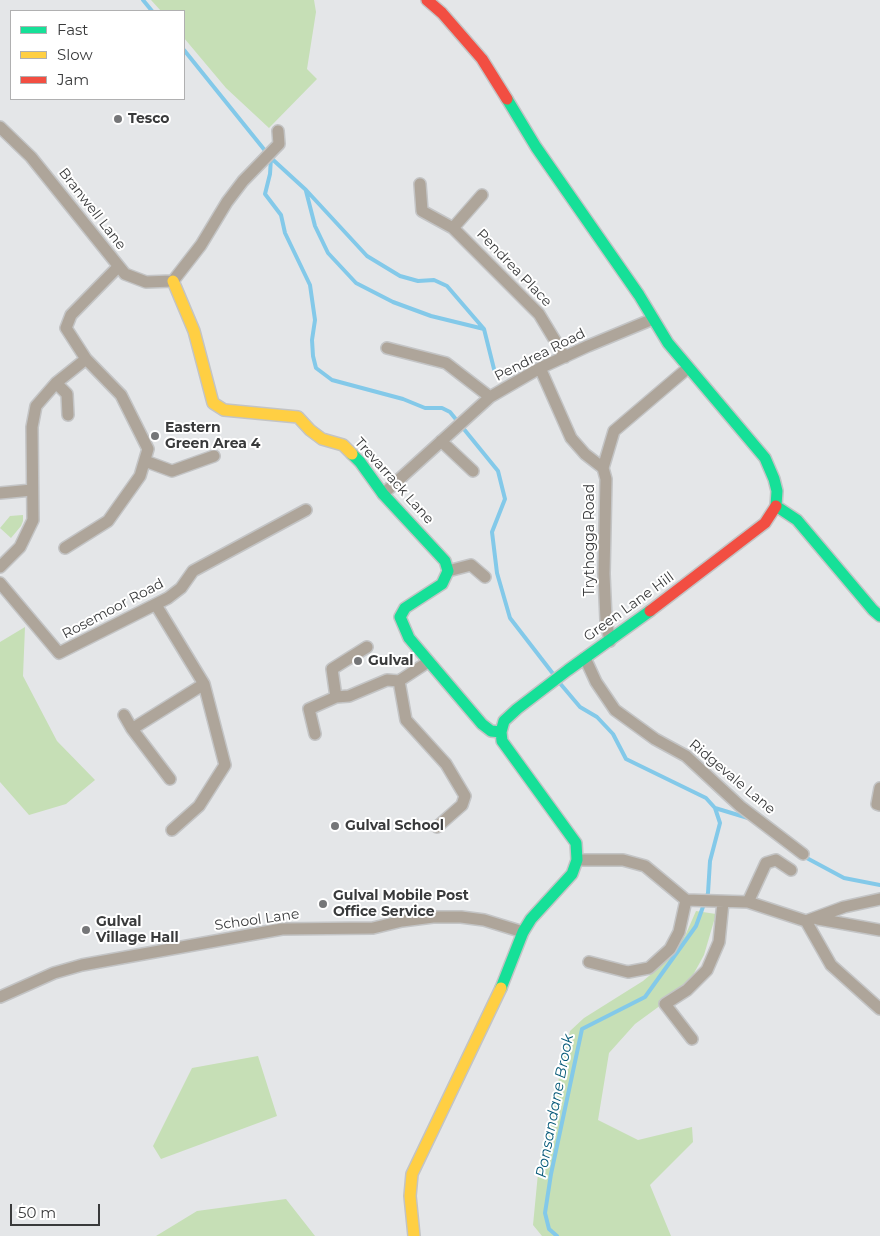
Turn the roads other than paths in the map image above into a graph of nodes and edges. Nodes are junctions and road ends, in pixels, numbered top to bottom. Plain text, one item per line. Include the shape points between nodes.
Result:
1 (427, 0) edge
2 (0, 127) edge
3 (278, 131) dead end
4 (420, 184) dead end
5 (482, 196) dead end
6 (453, 228) junction
7 (118, 267) junction
8 (173, 281) junction
9 (654, 319) junction
10 (387, 348) dead end
11 (565, 357) junction
12 (86, 359) junction
13 (540, 368) junction
14 (688, 368) junction
15 (56, 383) junction
16 (490, 397) junction
17 (68, 415) dead end
18 (441, 441) junction
19 (214, 456) dead end
20 (145, 461) junction
21 (603, 468) junction
22 (473, 471) dead end
23 (32, 490) junction
24 (0, 493) edge
25 (383, 494) junction
26 (776, 506) junction
27 (306, 510) dead end
28 (65, 548) dead end
29 (0, 567) edge
30 (448, 571) junction
31 (485, 577) dead end
32 (0, 583) edge
33 (156, 605) junction
34 (880, 616) edge
35 (610, 641) junction
36 (367, 646) dead end
37 (585, 658) junction
38 (428, 662) junction
39 (399, 681) junction
40 (204, 684) junction
41 (336, 697) junction
42 (124, 715) dead end
43 (132, 729) junction
44 (501, 732) junction
45 (315, 734) dead end
46 (170, 779) dead end
47 (880, 788) edge
48 (880, 805) edge
49 (437, 827) dead end
50 (172, 830) dead end
51 (803, 854) dead end
52 (578, 860) junction
53 (791, 870) dead end
54 (880, 898) edge
55 (689, 900) junction
56 (718, 902) junction
57 (748, 902) junction
58 (811, 920) junction
59 (880, 930) edge
60 (523, 932) junction
61 (589, 962) dead end
62 (0, 997) edge
63 (880, 1009) edge
64 (692, 1039) dead end
65 (414, 1236) edge

1 - 9 main road via 482,59 536,147
2 - 7 street, Branwell Lane via 31,157
3 - 8 street via 279,144 243,181
4 - 6 street, Pendrea Place via 422,211
5 - 6 street
6 - 11 street, Pendrea Place via 539,314
7 - 8 street, Branwell Lane via 125,274 146,282
7 - 12 street via 70,315 66,328
8 - 25 main road, Trevarrack Lane via 194,331 213,403 224,410 298,417 322,439 344,445
9 - 11 street, Pendrea Road
9 - 14 main road
10 - 16 street via 446,363
11 - 13 street, Pendrea Road
12 - 15 street
12 - 20 street via 121,395 148,449
13 - 16 street, Pendrea Road
13 - 21 street, Trythogga Road via 571,438
14 - 21 street via 614,431
14 - 26 main road via 765,458 777,491
15 - 17 street via 67,394
15 - 23 street via 36,406 32,426
16 - 18 street, Pendrea Road
18 - 22 street
18 - 25 street, Pendrea Road
19 - 20 street via 172,472
20 - 28 street via 140,476 108,521
21 - 35 street, Trythogga Road via 606,479 604,574
23 - 24 street
23 - 29 street via 33,520 20,547
25 - 30 main road, Trevarrack Lane via 445,561
26 - 34 main road via 798,520
26 - 35 main road, Green Lane Hill via 765,523
27 - 33 street, Rosemoor Road via 193,571 181,588
30 - 31 street via 471,565
30 - 38 main road via 442,584 405,608 400,617 409,638
32 - 33 street, Rosemoor Road via 59,653
33 - 40 street
35 - 37 main road, Green Lane Hill
36 - 41 street via 332,669
37 - 44 main road, Green Lane Hill via 504,720
37 - 51 street, Ridgevale Lane via 615,710 655,739 686,756 740,806
38 - 39 street
38 - 44 main road via 482,724 491,731
39 - 41 street via 387,680 350,696
39 - 49 street via 406,720 446,764 465,796 462,805
40 - 43 street
40 - 50 street via 225,765 199,806
41 - 45 street via 309,709
42 - 43 street
43 - 46 street
44 - 52 main road via 502,741 548,800 576,843
47 - 48 street via 877,804
52 - 55 street via 623,860 645,866
52 - 60 main road via 572,874
53 - 57 street via 776,860 766,863
54 - 58 street
55 - 56 street
55 - 61 street via 670,950 648,968 628,972
56 - 57 street
56 - 64 street via 719,942 707,970 687,990 665,1004
57 - 58 street
58 - 59 street
58 - 63 street via 831,965
60 - 62 street, School Lane via 484,920 433,916 373,928 282,929 82,965 54,973
60 - 65 main road via 501,988 412,1174 410,1196

